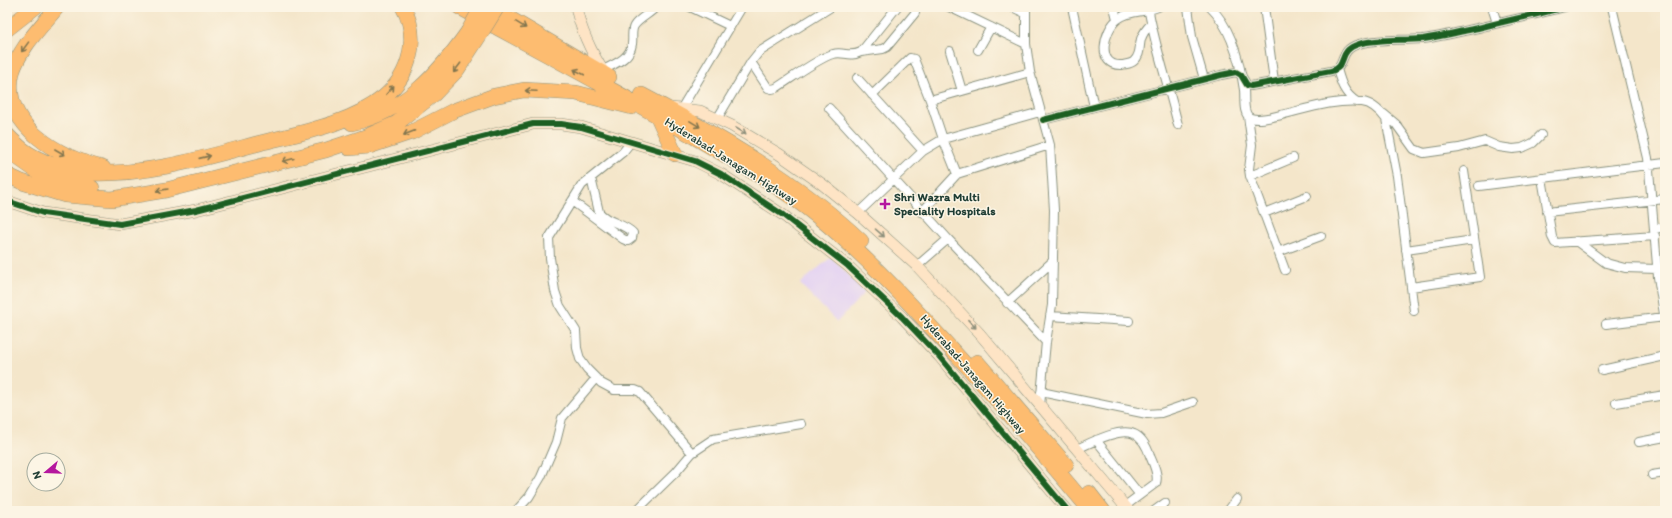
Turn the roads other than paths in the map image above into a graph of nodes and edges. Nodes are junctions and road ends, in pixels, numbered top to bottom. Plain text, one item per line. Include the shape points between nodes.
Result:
1 (35, 7) edge
2 (403, 7) edge
3 (459, 7) edge
4 (482, 7) edge
5 (486, 7) edge
6 (497, 7) edge
7 (576, 7) edge
8 (656, 7) edge
9 (690, 7) edge
10 (742, 7) edge
11 (831, 7) edge
12 (897, 7) edge
13 (916, 7) edge
14 (949, 7) edge
15 (1012, 7) edge
16 (1072, 7) edge
17 (1114, 7) edge
18 (1158, 7) edge
19 (1188, 7) edge
20 (1210, 7) edge
21 (1264, 7) edge
22 (1492, 7) edge
23 (1565, 7) edge
24 (1612, 7) edge
25 (1025, 10) edge
26 (53, 12) edge
27 (1149, 12) junction
28 (1118, 20) junction
29 (1497, 23) junction
30 (1151, 24) junction
31 (730, 26) junction
32 (991, 27) junction
33 (7, 29) edge
34 (474, 34) junction
35 (1026, 44) junction
36 (978, 50) dead end
37 (950, 51) dead end
38 (861, 52) junction
39 (751, 62) junction
40 (1337, 69) junction
41 (1030, 72) junction
42 (604, 73) junction
43 (1241, 75) junction
44 (857, 78) dead end
45 (1204, 79) junction
46 (1274, 81) junction
47 (1169, 88) junction
48 (962, 91) junction
49 (872, 95) junction
50 (930, 100) junction
51 (1357, 102) junction
52 (1094, 107) junction
53 (829, 108) dead end
54 (681, 109) junction
55 (658, 111) junction
56 (1381, 112) junction
57 (1041, 116) junction
58 (1248, 116) junction
59 (717, 119) junction
60 (1178, 125) dead end
61 (320, 128) junction
62 (7, 135) edge
63 (1541, 135) dead end
64 (943, 139) junction
65 (631, 142) junction
66 (1050, 145) junction
67 (7, 150) edge
68 (326, 150) junction
69 (922, 151) junction
70 (675, 154) junction
71 (1293, 158) dead end
72 (1665, 163) edge
73 (1649, 164) junction
74 (1464, 171) dead end
75 (126, 173) junction
76 (7, 174) edge
77 (957, 174) junction
78 (1250, 176) junction
79 (591, 178) junction
80 (1542, 178) junction
81 (894, 179) junction
82 (1479, 186) dead end
83 (128, 196) junction
84 (1307, 196) dead end
85 (1665, 199) edge
86 (1651, 200) junction
87 (7, 201) edge
88 (572, 201) junction
89 (922, 212) junction
90 (1547, 212) junction
91 (858, 213) junction
92 (1264, 213) junction
93 (1665, 227) edge
94 (1654, 233) junction
95 (1321, 236) dead end
96 (948, 239) junction
97 (1474, 240) junction
98 (1576, 241) junction
99 (1406, 250) junction
100 (1278, 252) junction
101 (1053, 261) junction
102 (917, 266) junction
103 (1657, 268) junction
104 (1285, 270) dead end
105 (1411, 287) junction
106 (1008, 303) junction
107 (1414, 311) dead end
108 (1050, 316) junction
109 (1665, 317) edge
110 (1665, 320) edge
111 (1129, 321) dead end
112 (1606, 324) dead end
113 (1046, 342) junction
114 (1665, 356) edge
115 (1602, 370) dead end
116 (596, 378) junction
117 (1041, 392) junction
118 (1665, 395) edge
119 (1193, 402) dead end
120 (1616, 403) dead end
121 (1040, 406) junction
122 (801, 424) dead end
123 (1665, 437) edge
124 (1096, 440) junction
125 (1639, 442) dead end
126 (1077, 449) junction
127 (692, 453) junction
128 (1665, 473) edge
129 (1652, 475) dead end
130 (1140, 495) junction
131 (1237, 499) dead end
132 (1165, 503) dead end
133 (1127, 509) edge
134 (516, 511) edge
135 (636, 511) edge
136 (1068, 511) edge
137 (1092, 511) edge
138 (1103, 511) edge
139 (1154, 511) edge
140 (1228, 511) edge

1 - 33 highway
61 -> 2 highway via 358,113 384,97 401,78 409,64 412,48 411,31
55 -> 3 highway, Hyderabad-Janagam Highway
4 - 34 highway, bridge
5 -> 42 highway, Hyderabad-Janagam Highway
6 - 34 highway, bridge
7 - 42 street via 580,26 592,54
8 - 42 street via 634,26 632,44 627,56
9 - 31 street
10 - 31 street
11 - 39 street via 759,52
12 - 38 street
13 - 38 street via 915,12 887,47
14 - 32 street
15 - 25 street
16 - 52 street
17 - 28 street
18 - 27 street
19 - 45 street via 1192,37
20 - 43 street via 1220,16 1228,31
21 - 46 street
22 - 29 street
23 - 29 street
24 - 73 street
25 - 35 street
26 -> 75 highway via 22,51 12,73 10,97 19,119 38,139 65,155
27 - 28 street via 1134,12
27 - 30 street
28 - 30 street via 1109,31 1104,49 1106,56 1117,65 1132,62 1138,57 1141,39
29 - 40 street via 1422,39 1361,44 1345,52
30 - 47 street
31 - 54 street
32 - 35 street
32 - 36 street
34 - 61 highway via 422,88 392,108 365,120
34 -> 68 highway via 457,70 434,94 397,123
35 - 41 street
37 - 48 street
38 - 39 street via 855,55 833,54 772,90
39 - 59 street
40 - 46 street
40 - 51 street via 1345,91
41 - 48 street
41 - 57 street
42 - 55 highway, Hyderabad-Janagam Highway
43 - 45 street via 1236,72
43 - 46 street via 1247,85 1251,86
43 - 58 street
44 - 49 street
45 - 47 street
47 - 52 street
47 - 60 street
48 - 50 street
49 - 50 street via 912,58
49 - 69 street
50 - 64 street
51 - 56 street via 1371,105
51 - 58 street via 1335,103 1265,118
52 - 57 street
53 - 81 street
54 - 55 street
54 - 59 street via 700,111
55 -> 68 highway via 576,93 524,90 494,96 453,111 412,132 370,146
55 - 70 highway
55 - 137 highway, Hyderabad-Janagam Highway via 781,189 855,248 960,358
55 -> 138 highway, Hyderabad-Janagam Highway via 740,151 801,190 845,225 902,281 975,360
56 - 63 street via 1396,124 1414,149 1424,153 1485,141 1499,147 1522,148 1533,143
56 - 99 street via 1386,119 1397,176
57 - 64 street
57 - 66 street
58 - 78 street via 1252,145 1248,169
59 -> 91 street via 779,154
75 -> 61 highway via 207,157
62 - 75 highway via 23,150 55,166 86,173
64 - 69 street
64 - 77 street
65 - 70 street
65 - 79 street via 623,152
65 - 87 street via 581,127 533,124 196,210 120,224 43,213
66 - 77 street
66 - 101 street via 1054,210
67 - 83 highway via 37,171 68,183
68 -> 83 highway via 174,188
69 - 81 street
70 - 136 street via 721,174 752,194 848,266 939,356
71 - 78 street
72 - 73 street
73 - 80 street
73 - 86 street
74 - 97 street
76 - 83 highway via 22,182 65,195 112,199
77 - 89 street
78 - 92 street
79 - 88 street via 582,185
79 - 88 street via 599,212 602,216 629,228 633,233 632,238 628,241 623,239
80 - 82 street
80 - 90 street
81 - 89 street
81 - 91 street
84 - 92 street
85 - 86 street
86 - 90 street
86 - 94 street
88 - 116 street via 549,238 550,258 555,292 560,306 576,331 580,359
89 - 96 street
90 - 98 street via 1555,243
91 -> 102 street
92 - 100 street
93 - 94 street
94 - 98 street
94 - 103 street
95 - 100 street
96 - 102 street
96 - 106 street
97 - 99 street
97 - 105 street via 1480,277
98 - 103 street via 1606,263 1625,268
99 - 105 street
100 - 104 street
101 - 106 street
101 - 108 street
102 -> 121 street via 980,334
103 - 109 street
105 - 107 street
106 - 113 street
108 - 111 street
108 - 113 street
109 - 110 street
109 - 112 street
113 - 117 street
114 - 115 street
116 - 127 street via 614,390 640,392
116 - 134 street via 562,418 556,442 541,477 530,498
117 - 119 street via 1147,414 1161,413
117 - 121 street
118 - 120 street
121 - 126 street
122 - 127 street via 713,439
123 - 125 street
124 - 126 street
124 - 130 street
124 - 130 street via 1111,434 1130,432 1146,445 1157,480
126 - 133 street
127 - 135 street
128 - 129 street
130 - 133 street
131 - 140 street
132 - 139 street

